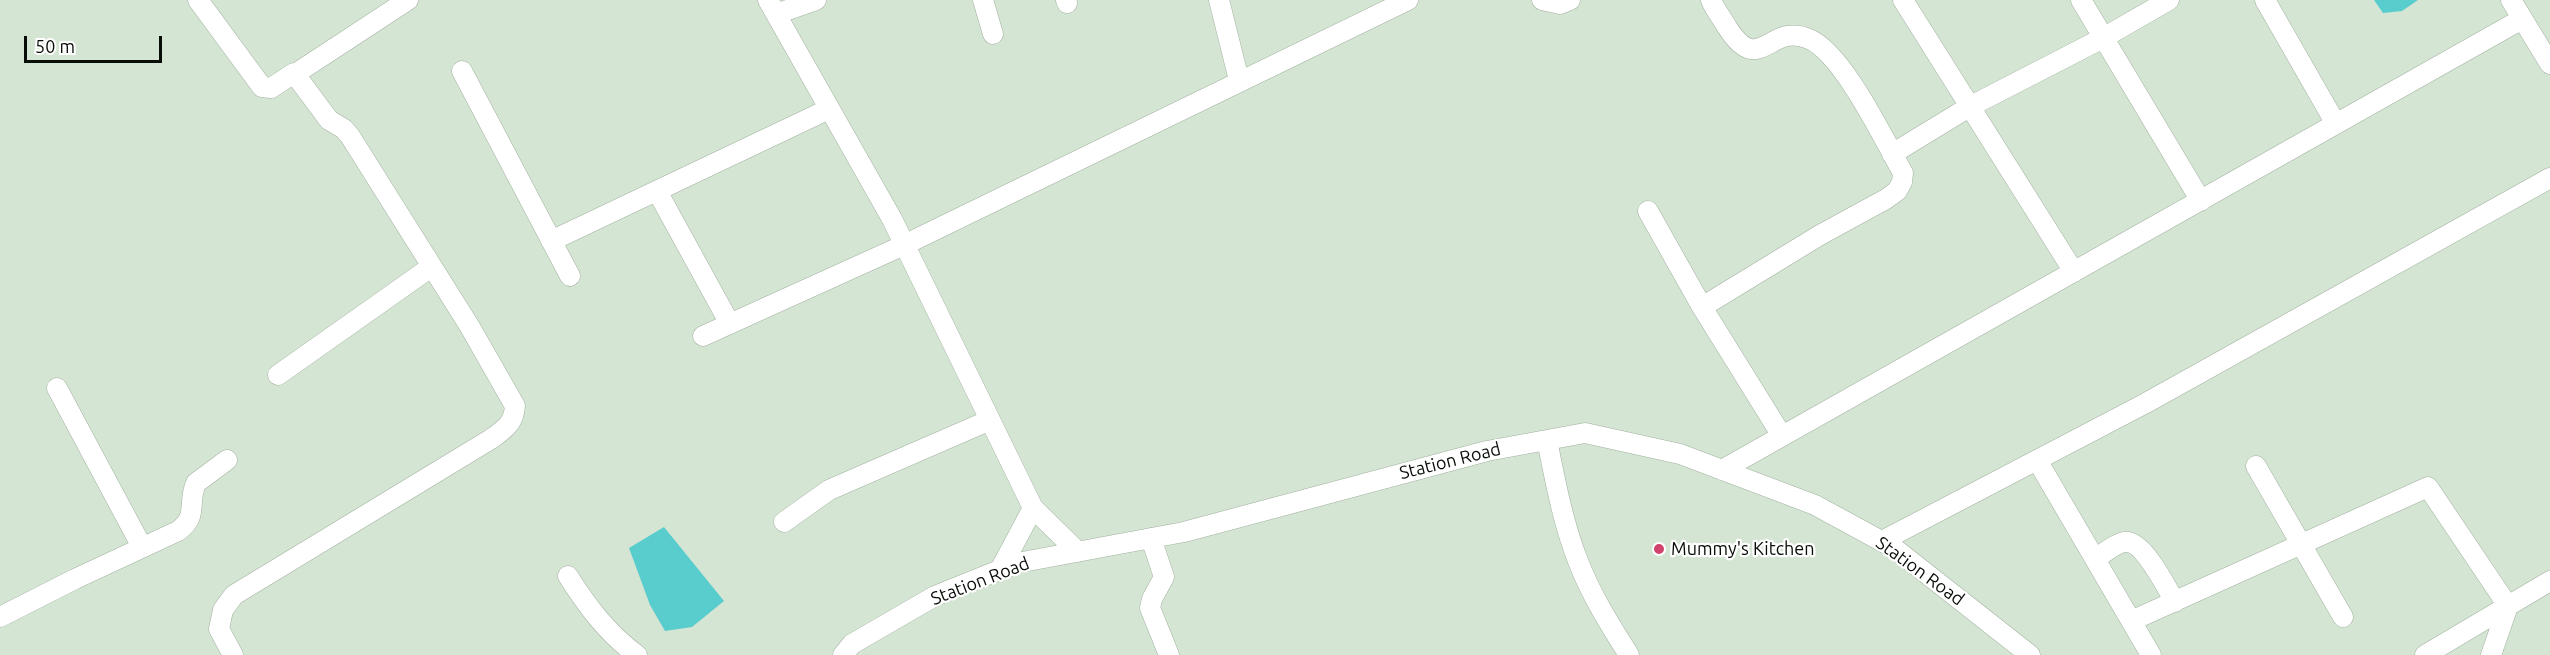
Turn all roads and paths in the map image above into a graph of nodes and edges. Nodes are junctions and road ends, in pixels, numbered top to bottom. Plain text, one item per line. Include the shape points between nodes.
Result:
1 (198, 0) edge
2 (408, 0) edge
3 (816, 0) edge
4 (982, 0) edge
5 (1219, 0) edge
6 (1408, 0) edge
7 (1542, 0) edge
8 (1570, 0) edge
9 (1711, 0) edge
10 (1903, 0) edge
11 (2081, 0) edge
12 (2169, 0) edge
13 (2265, 0) edge
14 (2511, 0) edge
15 (772, 7) edge
16 (2522, 19) junction
17 (993, 34) dead end
18 (2103, 38) junction
19 (2550, 64) edge
20 (462, 71) dead end
21 (295, 74) junction
22 (1239, 80) junction
23 (1969, 107) junction
24 (829, 109) junction
25 (2337, 124) junction
26 (1892, 154) junction
27 (2550, 178) edge
28 (657, 191) junction
29 (2201, 201) junction
30 (1648, 211) dead end
31 (551, 241) junction
32 (904, 245) junction
33 (431, 267) junction
34 (2074, 272) junction
35 (570, 276) dead end
36 (1702, 307) junction
37 (730, 324) junction
38 (703, 336) dead end
39 (278, 375) dead end
40 (57, 388) dead end
41 (990, 420) junction
42 (1782, 436) junction
43 (1547, 440) junction
44 (227, 460) dead end
45 (2037, 460) junction
46 (2256, 466) dead end
47 (1722, 470) junction
48 (1033, 508) junction
49 (784, 522) dead end
50 (1151, 538) junction
51 (1882, 541) junction
52 (2303, 545) junction
53 (142, 547) junction
54 (1078, 552) junction
55 (2095, 559) junction
56 (1000, 570) junction
57 (568, 576) dead end
58 (2550, 582) edge
59 (2175, 602) junction
60 (2508, 606) junction
61 (0, 617) edge
62 (2343, 617) dead end
63 (2131, 621) junction
64 (233, 655) edge
65 (637, 655) edge
66 (843, 655) edge
67 (1169, 655) edge
68 (1629, 655) edge
69 (2030, 655) edge
70 (2151, 655) edge
71 (2425, 655) edge
72 (2491, 655) edge

1 - 21 street via 262,87 268,89
2 - 21 street
3 - 15 street
4 - 17 street
5 - 22 street
6 - 22 street
7 - 8 street via 1560,4
9 - 26 street via 1744,48 1762,48 1783,36 1795,35 1821,46 1844,70
10 - 23 street
11 - 18 street
12 - 18 street
13 - 25 street
14 - 16 street
15 - 24 street
16 - 19 street
16 - 25 street
18 - 23 street
18 - 29 street
20 - 31 street
21 - 33 street via 329,120 350,136
22 - 32 street
23 - 26 street
23 - 34 street
24 - 28 street
24 - 32 street
25 - 29 street
26 - 36 street via 1903,173 1897,191
27 - 45 street via 2167,392
28 - 31 street
28 - 37 street
29 - 34 street
30 - 36 street
31 - 35 street
32 - 37 street
32 - 41 street
33 - 39 street
33 - 64 street via 510,395 514,417 491,439 234,595 223,609 219,629
34 - 42 street
36 - 42 street
37 - 38 street
40 - 53 street
41 - 48 street
41 - 49 street via 829,490
42 - 47 street
43 - 47 street, Station Road via 1585,433 1680,454
43 - 50 street, Station Road via 1487,451
43 - 68 street via 1579,563 1596,601
44 - 53 street via 196,483 188,522 178,531
45 - 51 street
45 - 55 street
46 - 52 street
47 - 51 street, Station Road via 1815,505
48 - 54 street
48 - 56 street
50 - 54 street, Station Road
50 - 67 street via 1164,577 1150,608
51 - 69 street, Station Road
52 - 59 street
52 - 60 street via 2428,487
52 - 62 street
53 - 61 street
54 - 56 street, Station Road
55 - 59 street via 2119,543 2134,543
55 - 63 street
56 - 66 street, Station Road via 935,596 852,644
57 - 65 street via 600,620
58 - 60 street
59 - 63 street
60 - 71 street
60 - 72 street
63 - 70 street

